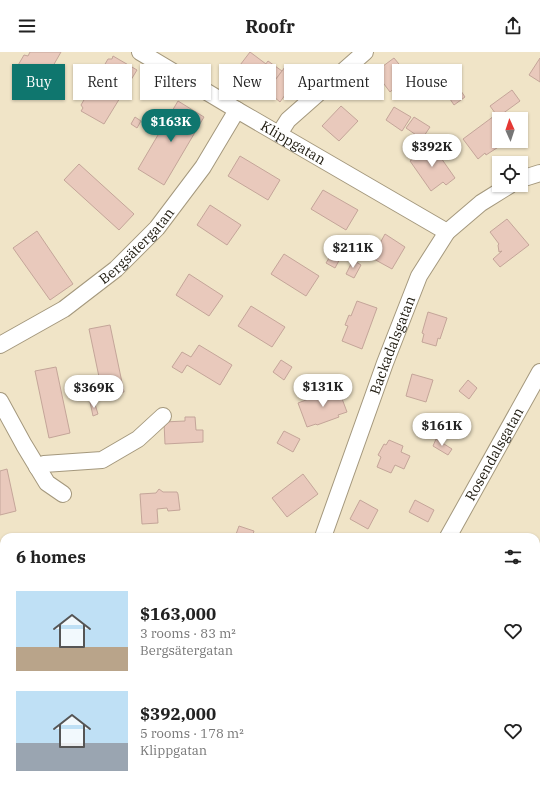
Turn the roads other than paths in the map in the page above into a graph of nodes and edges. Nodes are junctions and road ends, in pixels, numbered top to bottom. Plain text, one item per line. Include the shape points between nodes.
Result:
1 (140, 52) edge
2 (365, 52) edge
3 (237, 110) junction
4 (279, 134) junction
5 (540, 173) edge
6 (528, 177) edge
7 (499, 192) edge
8 (447, 232) junction
9 (0, 346) edge
10 (540, 372) edge
11 (0, 401) edge
12 (163, 416) dead end
13 (37, 467) junction
14 (63, 494) dead end
15 (324, 533) edge
16 (450, 533) edge

1 - 3 street, Klippgatan
2 - 4 street via 288,120
3 - 4 street, Klippgatan
3 - 9 street, Bergsätergatan via 203,167 152,233 116,269 64,309
4 - 8 street, Klippgatan
5 - 6 street
7 - 8 street, Backadalsgatan
8 - 15 street, Backadalsgatan via 419,276
10 - 16 street, Rosendalsgatan
11 - 13 street
12 - 13 street via 138,439 102,460 44,464
13 - 14 street via 47,482

